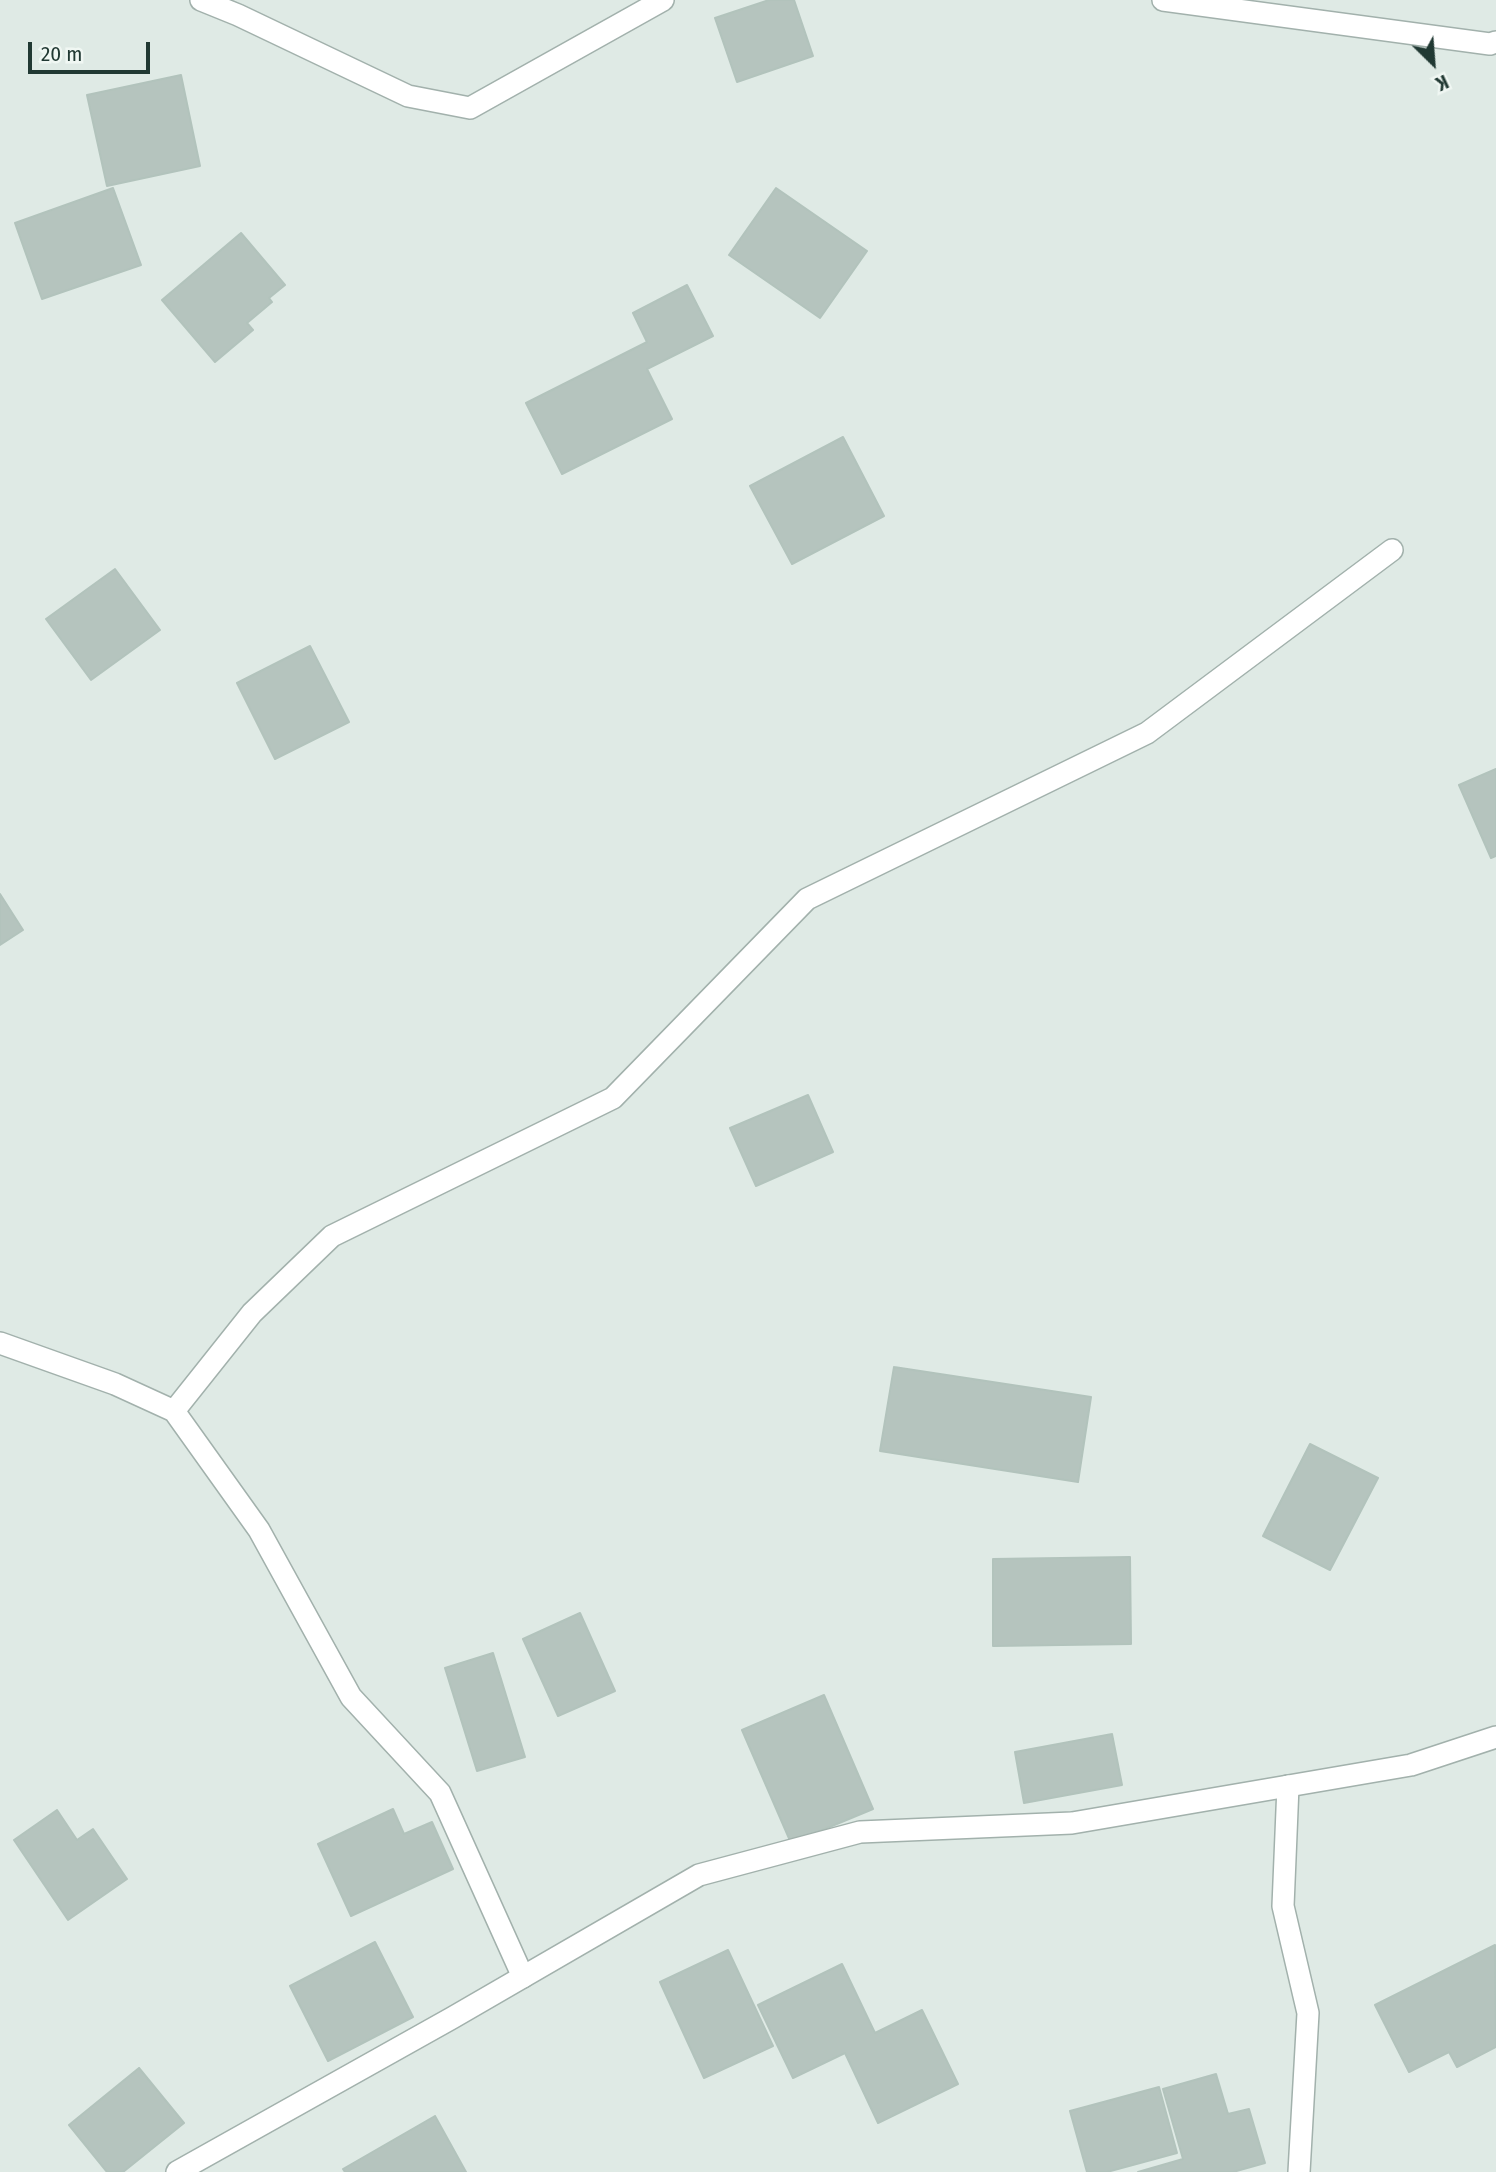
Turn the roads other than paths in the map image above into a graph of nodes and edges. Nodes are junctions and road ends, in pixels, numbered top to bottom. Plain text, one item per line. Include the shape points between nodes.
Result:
1 (201, 0) edge
2 (663, 0) edge
3 (1163, 0) edge
4 (1496, 42) edge
5 (1392, 550) dead end
6 (0, 1343) edge
7 (174, 1411) junction
8 (1496, 1737) edge
9 (1288, 1786) junction
10 (523, 1977) junction
11 (177, 2172) edge
12 (1299, 2172) edge

1 - 2 street via 408,96 470,108
3 - 4 street
5 - 7 street via 1147,733 807,899 613,1098 332,1236 252,1313
6 - 7 street
7 - 10 street via 259,1530 352,1697 440,1793
8 - 9 street via 1411,1766
9 - 10 street via 1072,1823 860,1832 699,1875
9 - 12 street via 1283,1906 1308,2013
10 - 11 street

